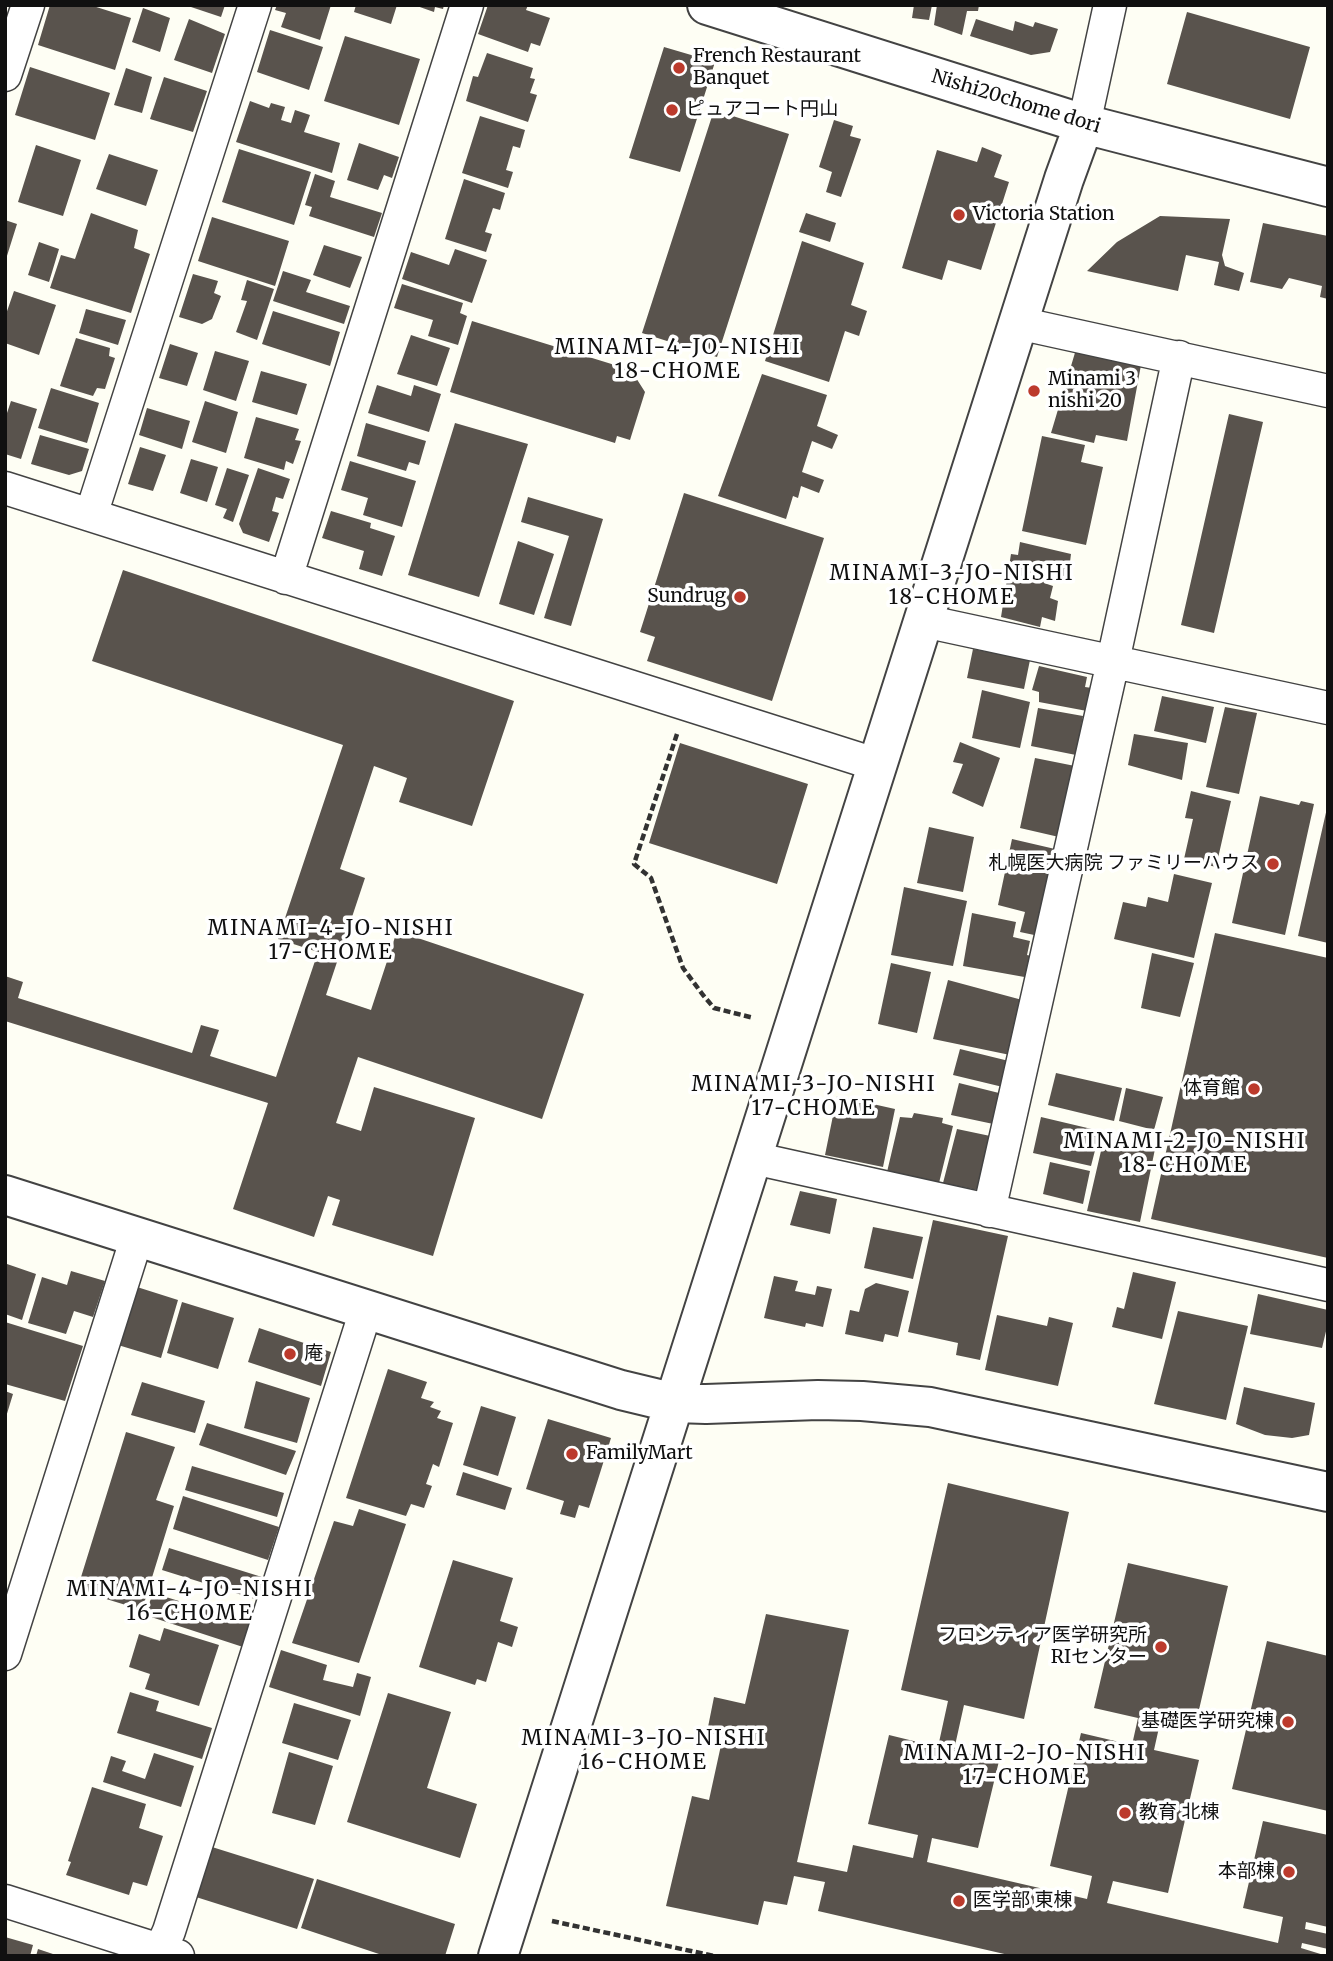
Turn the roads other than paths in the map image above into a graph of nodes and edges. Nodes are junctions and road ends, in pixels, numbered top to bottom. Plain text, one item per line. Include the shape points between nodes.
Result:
1 (28, 5) edge
2 (255, 5) edge
3 (467, 5) edge
4 (707, 5) edge
5 (1110, 5) edge
6 (5, 75) edge
7 (1084, 124) junction
8 (1328, 187) edge
9 (1018, 323) junction
10 (1179, 357) junction
11 (1328, 391) edge
12 (5, 488) edge
13 (91, 516) junction
14 (286, 578) junction
15 (924, 621) junction
16 (1113, 661) junction
17 (1328, 708) edge
18 (878, 765) junction
19 (752, 1158) junction
20 (5, 1195) edge
21 (989, 1211) junction
22 (137, 1237) junction
23 (1328, 1285) edge
24 (366, 1310) junction
25 (675, 1403) junction
26 (1328, 1492) edge
27 (5, 1654) edge
28 (5, 1901) edge
29 (166, 1954) edge
30 (498, 1956) edge

1 - 6 street
2 - 13 street
3 - 14 street
4 - 7 street, Nishi20chome dori
5 - 7 street
7 - 8 street, Nishi20chome dori
7 - 9 street
9 - 10 street
9 - 15 street
10 - 11 street
10 - 16 street
12 - 13 street
13 - 14 street
14 - 18 street
15 - 16 street
15 - 18 street
16 - 17 street
16 - 21 street
18 - 19 street
19 - 21 street
19 - 25 street
20 - 22 street
21 - 23 street
22 - 24 street
22 - 27 street
24 - 25 street
24 - 29 street via 173,1917
25 - 26 street via 829,1401 954,1411
25 - 30 street
28 - 29 street

